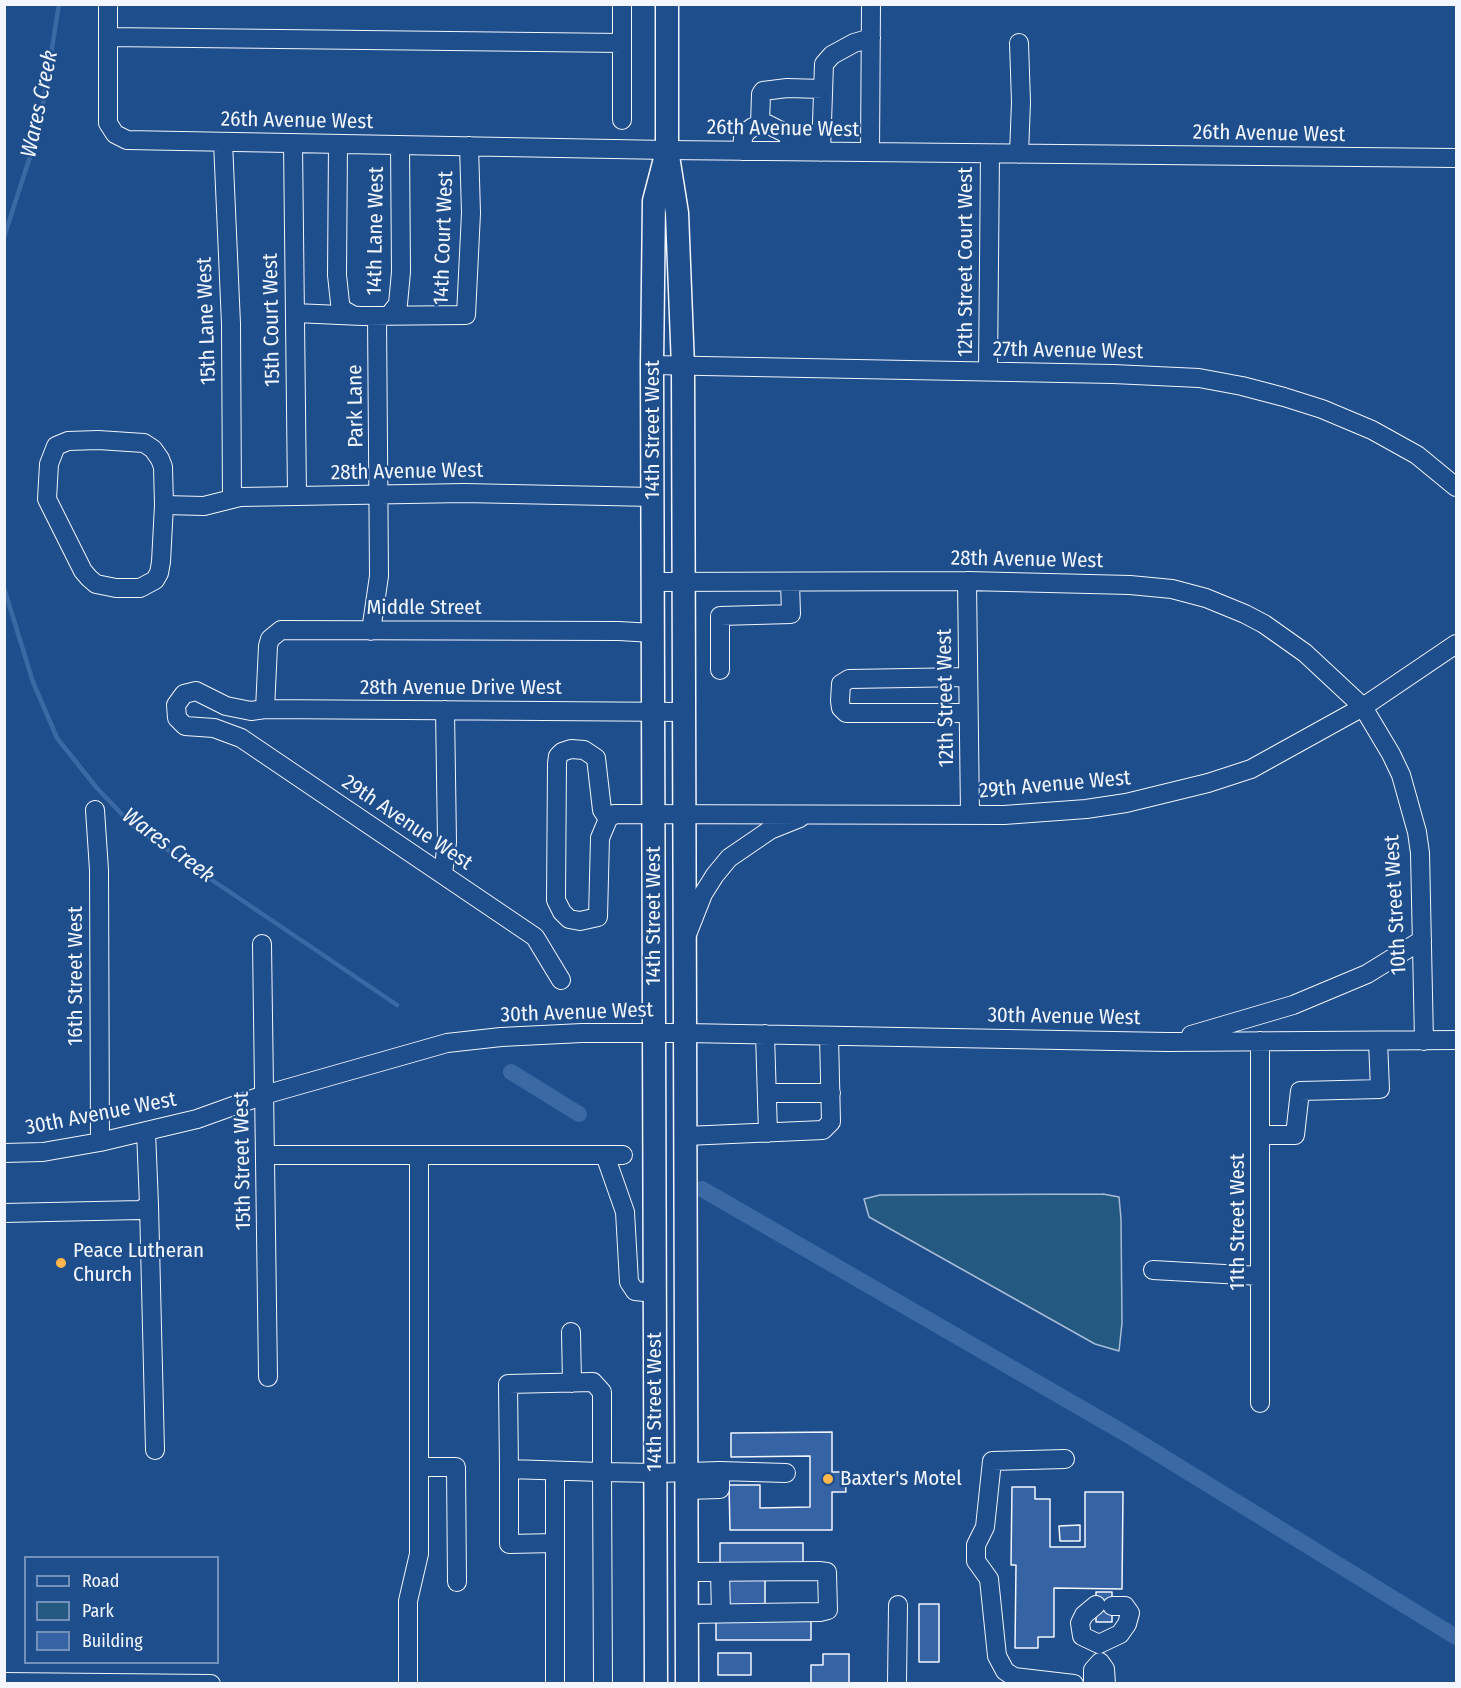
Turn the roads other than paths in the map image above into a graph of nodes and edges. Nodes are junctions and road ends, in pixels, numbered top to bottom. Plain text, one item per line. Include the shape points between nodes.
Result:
1 (108, 4) edge
2 (622, 4) edge
3 (668, 4) edge
4 (871, 4) edge
5 (108, 37) junction
6 (871, 38) junction
7 (622, 43) junction
8 (1019, 43) dead end
9 (823, 89) junction
10 (622, 120) dead end
11 (760, 124) junction
12 (223, 142) junction
13 (293, 143) junction
14 (790, 143) junction
15 (821, 143) junction
16 (338, 144) junction
17 (400, 145) junction
18 (469, 146) junction
19 (667, 150) junction
20 (742, 151) junction
21 (870, 152) junction
22 (990, 154) junction
23 (1020, 154) junction
24 (1456, 158) edge
25 (295, 313) junction
26 (351, 314) junction
27 (383, 315) junction
28 (652, 365) junction
29 (683, 367) junction
30 (988, 371) junction
31 (1456, 486) edge
32 (380, 495) junction
33 (297, 496) junction
34 (653, 497) junction
35 (232, 498) junction
36 (164, 505) junction
37 (967, 581) junction
38 (653, 582) junction
39 (790, 582) junction
40 (684, 583) junction
41 (371, 631) junction
42 (653, 633) junction
43 (1456, 644) edge
44 (720, 670) dead end
45 (968, 677) junction
46 (1363, 707) junction
47 (265, 709) junction
48 (238, 710) junction
49 (445, 710) junction
50 (653, 712) junction
51 (684, 712) junction
52 (968, 713) junction
53 (232, 733) junction
54 (96, 810) dead end
55 (654, 814) junction
56 (685, 814) junction
57 (810, 814) junction
58 (970, 815) junction
59 (608, 819) junction
60 (442, 874) junction
61 (1422, 940) junction
62 (685, 942) junction
63 (262, 944) dead end
64 (561, 980) dead end
65 (655, 1033) junction
66 (686, 1033) junction
67 (765, 1034) junction
68 (829, 1036) junction
69 (1456, 1040) edge
70 (1260, 1041) junction
71 (1378, 1041) junction
72 (1424, 1041) junction
73 (1167, 1042) junction
74 (768, 1093) junction
75 (831, 1093) junction
76 (264, 1095) junction
77 (146, 1131) junction
78 (768, 1133) junction
79 (1261, 1135) junction
80 (686, 1136) junction
81 (99, 1142) junction
82 (4, 1153) edge
83 (266, 1155) junction
84 (418, 1155) junction
85 (149, 1205) junction
86 (4, 1212) edge
87 (625, 1214) junction
88 (655, 1222) junction
89 (1153, 1270) dead end
90 (1260, 1276) junction
91 (655, 1293) junction
92 (571, 1332) dead end
93 (268, 1377) dead end
94 (572, 1383) junction
95 (1260, 1403) dead end
96 (155, 1450) dead end
97 (1065, 1459) dead end
98 (420, 1467) junction
99 (509, 1469) junction
100 (555, 1470) junction
101 (602, 1472) junction
102 (656, 1473) junction
103 (786, 1473) dead end
104 (687, 1481) junction
105 (555, 1543) junction
106 (687, 1572) junction
107 (720, 1572) junction
108 (457, 1582) dead end
109 (898, 1605) dead end
110 (721, 1613) junction
111 (687, 1614) junction
112 (1099, 1644) junction
113 (1100, 1662) junction
114 (4, 1682) edge
115 (84, 1683) edge
116 (211, 1683) edge
117 (408, 1683) edge
118 (555, 1683) edge
119 (603, 1683) edge
120 (656, 1683) edge
121 (687, 1683) edge
122 (897, 1683) edge
123 (1074, 1683) edge
124 (1093, 1683) edge
125 (1106, 1683) edge

1 - 5 street
2 - 7 street
3 - 19 main road, 14th Street West
4 - 6 street
5 - 7 street
5 - 12 street, 26th Avenue West via 108,123 119,137
6 - 9 street via 854,43 827,60
6 - 21 street
7 - 10 street
8 - 23 street
9 - 11 street via 764,91
9 - 15 street
11 - 14 street via 774,126
11 - 20 street via 746,132
12 - 13 street, 26th Avenue West
12 - 35 street, 15th Lane West via 231,324
13 - 16 street, 26th Avenue West
13 - 25 street, 15th Court West
14 - 15 street, 26th Avenue West
14 - 20 street, 26th Avenue West
15 - 21 street, 26th Avenue West
16 - 17 street, 26th Avenue West
16 - 26 street via 340,303
17 - 18 street, 26th Avenue West
17 - 27 street, 14th Lane West via 398,304
18 - 19 street, 26th Avenue West
18 - 27 street, 14th Court West via 471,213 466,315
19 - 20 street, 26th Avenue West
19 - 28 main road, 14th Street West via 654,201
19 - 29 main road, 14th Street West via 677,213
21 - 22 street, 26th Avenue West
22 - 23 street, 26th Avenue West
22 - 30 street, 12th Street Court West
23 - 24 street, 26th Avenue West
25 - 26 street
25 - 33 street, 15th Court West
26 - 27 street
27 - 32 street, Park Lane
28 - 29 street, 27th Avenue West
28 - 34 main road, 14th Street West
29 - 30 street, 27th Avenue West
29 - 40 main road, 14th Street West
30 - 31 street, 27th Avenue West via 1169,376 1242,386 1303,403 1372,430 1417,455
32 - 33 street, 28th Avenue West
32 - 34 street, 28th Avenue West
32 - 41 street, Park Lane via 379,576
33 - 35 street, 28th Avenue West
34 - 38 main road, 14th Street West
35 - 36 street, 28th Avenue West via 204,506
36 - 36 street via 160,459 144,443 68,441 60,443 51,454 46,499 83,571 96,584 129,589 155,580 161,562
37 - 39 street, 28th Avenue West
37 - 45 street, 12th Street West
37 - 46 street, 28th Avenue West via 1131,585 1172,589 1206,598 1277,633 1305,653
38 - 40 street, 28th Avenue West
38 - 42 main road, 14th Street West
39 - 40 street, 28th Avenue West
39 - 44 street via 791,614 720,616
40 - 51 main road, 14th Street West
41 - 42 street, Middle Street
41 - 47 street, Middle Street via 281,630 274,634 268,646
42 - 50 main road, 14th Street West
43 - 46 street, 29th Avenue West
45 - 52 street, 12th Street West
45 - 52 street via 849,680 842,684 840,701 846,712
46 - 58 street, 29th Avenue West via 1251,769 1198,786 1086,809
46 - 61 street, 10th Street West via 1391,754 1407,792 1420,853
47 - 48 street, 28th Avenue Drive West
47 - 49 street, 28th Avenue Drive West
48 - 53 street
48 - 53 street via 196,691 184,694 176,705 177,718 185,726
49 - 50 street, 28th Avenue Drive West
49 - 60 street via 447,842
50 - 51 street, 28th Avenue Drive West
50 - 55 main road, 14th Street West
51 - 56 main road, 14th Street West
52 - 58 street, 12th Street West
53 - 60 street, 29th Avenue West
54 - 81 street, 16th Street West
55 - 56 street, 29th Avenue West
55 - 59 street, 29th Avenue West via 614,814
55 - 65 main road, 14th Street West
56 - 57 street, 29th Avenue West
56 - 62 main road, 14th Street West
57 - 58 street, 29th Avenue West
57 - 62 street via 770,830 729,858 703,894
59 - 59 street via 600,838 598,917 569,919 556,900 557,763 562,752 584,750 596,758 602,810
60 - 64 street, 29th Avenue West via 535,937
61 - 72 street, 10th Street West
61 - 73 street, 30th Avenue West via 1367,974 1293,1005
62 - 66 main road, 14th Street West
63 - 76 street, 15th Street West
65 - 66 street, 30th Avenue West
65 - 76 street, 30th Avenue West via 582,1033 447,1043
65 - 88 main road, 14th Street West
66 - 67 street, 30th Avenue West
66 - 80 main road, 14th Street West
67 - 68 street, 30th Avenue West
67 - 74 street
68 - 73 street, 30th Avenue West
68 - 75 street
69 - 72 street, 30th Avenue West
70 - 71 street, 30th Avenue West
70 - 73 street, 30th Avenue West
70 - 79 street, 11th Street West
71 - 72 street, 30th Avenue West
71 - 79 street via 1380,1089 1300,1091 1295,1135
74 - 75 street
74 - 78 street
75 - 78 street via 831,1122 823,1130
76 - 77 street, 30th Avenue West via 197,1119
76 - 83 street, 15th Street West
77 - 81 street, 30th Avenue West
77 - 85 street
78 - 80 street
79 - 90 street, 11th Street West
80 - 104 main road, 14th Street West
81 - 82 street, 30th Avenue West via 43,1152
83 - 84 street
83 - 93 street, 15th Street West
84 - 87 street via 614,1155
84 - 98 street
85 - 86 street via 140,1210
85 - 96 street
87 - 88 street via 636,1222
87 - 91 street via 629,1282 635,1291
88 - 91 main road, 14th Street West
89 - 90 street
90 - 95 street, 11th Street West
91 - 102 main road, 14th Street West
92 - 94 street
94 - 99 street via 508,1384
94 - 101 street via 592,1382 602,1392
97 - 123 street via 992,1461 985,1527 976,1545 976,1561 989,1579 997,1656 1005,1671 1014,1677
98 - 108 street via 456,1467
98 - 117 street via 419,1554 408,1601
99 - 100 street
99 - 105 street via 509,1544
100 - 101 street
100 - 105 street
101 - 102 street
101 - 119 street
102 - 104 street
102 - 120 main road, 14th Street West
103 - 104 street via 720,1470 720,1489
104 - 106 main road, 14th Street West
105 - 118 street
106 - 107 street
106 - 111 main road, 14th Street West
107 - 110 street
107 - 110 street via 827,1572 828,1610
109 - 122 street
110 - 111 street
111 - 121 main road, 14th Street West
112 - 112 street via 1120,1634 1127,1624 1130,1613 1125,1606 1104,1606 1084,1615 1080,1623 1082,1636
112 - 113 street
113 - 124 street via 1093,1670
113 - 125 street
114 - 115 street
115 - 116 street

